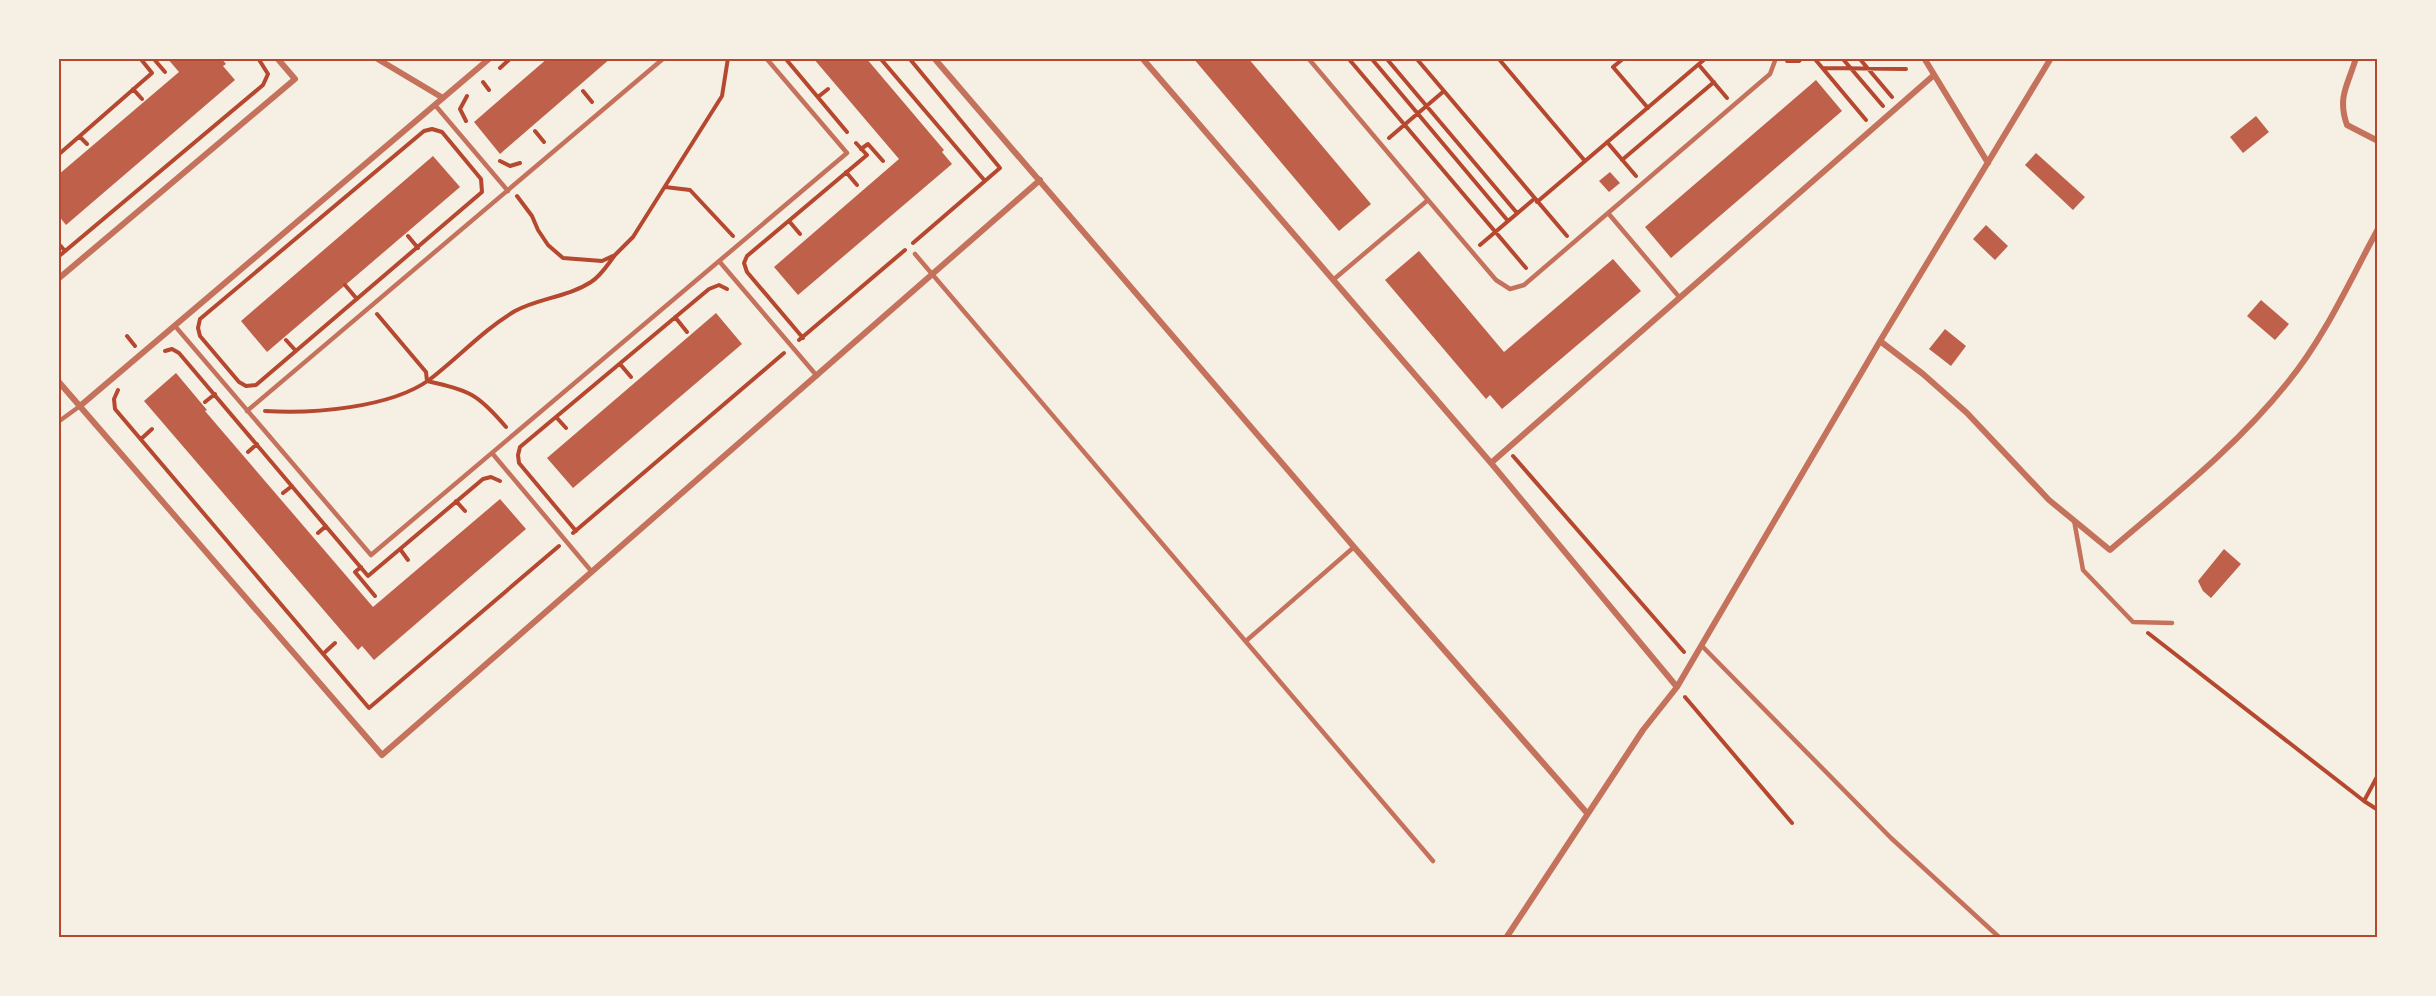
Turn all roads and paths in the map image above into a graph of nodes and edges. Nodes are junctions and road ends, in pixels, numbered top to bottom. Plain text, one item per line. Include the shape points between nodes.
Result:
1 (153, 58) edge
2 (258, 58) edge
3 (277, 58) edge
4 (376, 58) edge
5 (489, 58) edge
6 (664, 58) edge
7 (728, 58) edge
8 (766, 58) edge
9 (880, 58) edge
10 (909, 58) edge
11 (934, 58) edge
12 (1142, 58) edge
13 (1308, 58) edge
14 (1348, 58) edge
15 (1371, 58) edge
16 (1386, 58) edge
17 (1416, 58) edge
18 (1498, 58) edge
19 (1623, 58) edge
20 (1706, 58) edge
21 (1802, 58) edge
22 (1814, 58) edge
23 (1842, 58) edge
24 (1859, 58) edge
25 (1924, 58) edge
26 (2051, 58) edge
27 (2356, 58) edge
28 (142, 59) edge
29 (1777, 60) edge
30 (1699, 64) junction
31 (1822, 69) junction
32 (1851, 69) junction
33 (1868, 69) junction
34 (1906, 69) dead end
35 (165, 72) dead end
36 (1934, 75) junction
37 (483, 82) dead end
38 (1714, 82) junction
39 (133, 89) junction
40 (828, 89) dead end
41 (489, 90) dead end
42 (583, 91) dead end
43 (1444, 92) junction
44 (601, 94) dead end
45 (818, 97) dead end
46 (443, 98) junction
47 (464, 98) dead end
48 (142, 99) dead end
49 (1893, 99) dead end
50 (592, 102) junction
51 (435, 105) junction
52 (1733, 105) junction
53 (1426, 106) junction
54 (1883, 107) dead end
55 (584, 108) dead end
56 (1648, 108) junction
57 (1418, 114) junction
58 (1867, 121) dead end
59 (1404, 125) junction
60 (472, 128) dead end
61 (534, 131) dead end
62 (552, 136) dead end
63 (80, 137) junction
64 (2378, 141) edge
65 (544, 142) junction
66 (1607, 142) junction
67 (87, 144) dead end
68 (1381, 144) junction
69 (861, 149) dead end
70 (535, 150) dead end
71 (495, 155) dead end
72 (58, 156) edge
73 (526, 157) dead end
74 (1622, 160) junction
75 (883, 161) dead end
76 (1585, 161) junction
77 (1988, 164) junction
78 (846, 172) dead end
79 (1040, 180) junction
80 (985, 181) junction
81 (1642, 183) junction
82 (857, 185) dead end
83 (664, 187) junction
84 (509, 190) junction
85 (1428, 200) junction
86 (1536, 200) junction
87 (1517, 213) junction
88 (1608, 213) junction
89 (789, 221) dead end
90 (1508, 221) junction
91 (2378, 229) edge
92 (1496, 232) junction
93 (800, 234) dead end
94 (408, 236) dead end
95 (58, 243) edge
96 (1572, 243) junction
97 (740, 244) junction
98 (418, 248) junction
99 (65, 251) junction
100 (1472, 251) junction
101 (915, 254) dead end
102 (615, 255) junction
103 (749, 255) dead end
104 (58, 257) edge
105 (719, 261) junction
106 (933, 274) junction
107 (1533, 277) junction
108 (58, 279) edge
109 (1334, 280) junction
110 (345, 285) dead end
111 (734, 297) dead end
112 (359, 298) junction
113 (1680, 298) junction
114 (371, 307) junction
115 (675, 317) junction
116 (175, 326) junction
117 (687, 332) dead end
118 (286, 340) dead end
119 (1880, 341) junction
120 (775, 347) dead end
121 (791, 347) junction
122 (296, 351) junction
123 (782, 355) junction
124 (157, 357) dead end
125 (620, 363) junction
126 (817, 376) junction
127 (631, 377) dead end
128 (58, 381) edge
129 (427, 381) junction
130 (125, 383) dead end
131 (215, 394) junction
132 (206, 402) dead end
133 (80, 406) junction
134 (247, 411) junction
135 (556, 417) junction
136 (237, 420) junction
137 (58, 422) edge
138 (566, 428) dead end
139 (152, 429) dead end
140 (513, 435) junction
141 (141, 439) junction
142 (257, 444) junction
143 (520, 447) junction
144 (1507, 449) junction
145 (248, 452) dead end
146 (492, 453) junction
147 (1491, 463) junction
148 (292, 486) junction
149 (507, 489) dead end
150 (283, 493) dead end
151 (456, 501) junction
152 (465, 511) dead end
153 (2074, 520) junction
154 (326, 526) junction
155 (576, 531) junction
156 (318, 533) dead end
157 (549, 540) dead end
158 (565, 541) junction
159 (556, 548) junction
160 (1354, 548) junction
161 (400, 549) junction
162 (408, 560) dead end
163 (361, 567) junction
164 (592, 572) junction
165 (375, 596) dead end
166 (2133, 622) junction
167 (2172, 623) dead end
168 (1246, 642) junction
169 (335, 643) dead end
170 (1702, 646) junction
171 (322, 654) junction
172 (1692, 661) junction
173 (1677, 687) junction
174 (2378, 776) edge
175 (2364, 801) junction
176 (2378, 810) edge
177 (1587, 813) junction
178 (1792, 823) dead end
179 (1433, 861) dead end
180 (1506, 938) edge
181 (2000, 938) edge

1 - 35 path
2 - 99 path via 268,74 263,85
3 - 108 street via 295,79
4 - 46 street
5 - 46 street
6 - 84 lane
7 - 83 path via 722,96
8 - 97 lane via 847,153
9 - 80 path
10 - 80 path via 1000,168
11 - 79 street
12 - 109 street
13 - 68 lane
14 - 59 path
15 - 57 path
16 - 53 path
17 - 43 path
18 - 76 path
19 - 56 path via 1613,67
20 - 30 path
21 - 29 path
22 - 31 path
23 - 32 path
24 - 33 path
25 - 36 street
26 - 77 street
27 - 64 street via 2344,88 2342,109 2347,125
28 - 39 path via 152,73
29 - 52 lane via 1770,74
30 - 38 path
30 - 56 path
31 - 32 path
31 - 58 path
32 - 33 path
32 - 54 path
33 - 34 path
33 - 49 path
36 - 77 street
36 - 113 street
37 - 41 path
38 - 52 path
38 - 74 path
39 - 48 path
39 - 63 path
40 - 45 path
42 - 50 path
43 - 53 path
43 - 86 path
44 - 50 path
46 - 51 street
47 - 60 path via 460,109
50 - 55 path
51 - 84 lane
51 - 116 street
52 - 81 lane
53 - 57 path
53 - 87 path
56 - 66 path
57 - 59 path
57 - 90 path
59 - 68 path
59 - 92 path
61 - 65 path
62 - 65 path
63 - 67 path
63 - 72 path
65 - 70 path
66 - 74 path
66 - 76 path
68 - 85 lane
69 - 75 path via 868,144
71 - 73 path via 502,164 510,166 518,165
74 - 81 path
76 - 86 path
77 - 119 street
78 - 82 path
79 - 106 street
79 - 160 street
80 - 121 path
81 - 88 lane
83 - 97 path via 690,190
83 - 102 path via 633,237
84 - 102 path via 532,216 548,245 563,258 602,261
84 - 114 lane
85 - 100 lane
85 - 109 lane
86 - 87 path
86 - 96 path
87 - 90 path
88 - 96 lane
88 - 113 lane
89 - 93 path
90 - 92 path
91 - 153 street via 2323,330 2290,381 2240,438 2110,550
92 - 100 path
92 - 107 path
94 - 98 path
95 - 99 path
96 - 107 lane
97 - 103 path
97 - 105 lane
98 - 112 path
98 - 122 path via 482,192 481,179 442,132 432,129 200,319 200,336 246,386 256,385
99 - 104 path
100 - 107 lane via 1496,280 1510,290
101 - 106 lane
102 - 129 path via 594,281 515,311
105 - 121 lane
105 - 140 lane
106 - 126 street
106 - 168 lane
109 - 147 street
110 - 112 path
111 - 115 path via 719,285
112 - 114 path
112 - 122 path
113 - 144 street
114 - 129 path via 426,372
114 - 134 lane
115 - 117 path
115 - 125 path
116 - 133 street
116 - 134 lane
118 - 122 path
119 - 153 street via 1967,413 2049,500
119 - 170 street
120 - 123 path
121 - 123 path
121 - 126 lane
123 - 155 path
124 - 131 path via 172,349 179,352
125 - 127 path
125 - 135 path
126 - 164 street
128 - 133 street
129 - 134 path via 396,396 354,405 288,413
129 - 140 path via 473,394 487,404
130 - 141 path via 117,390 115,409
131 - 132 path
131 - 136 path
133 - 137 lane
133 - 164 street via 382,755
134 - 136 path
134 - 146 lane via 371,555
135 - 138 path
135 - 143 path
136 - 142 path
139 - 141 path
140 - 143 path
140 - 146 lane
141 - 171 path
142 - 145 path
142 - 148 path
143 - 155 path via 519,463
144 - 147 street
144 - 172 path
146 - 158 lane
147 - 173 street
148 - 150 path
148 - 154 path
149 - 151 path via 491,477
151 - 152 path
151 - 161 path
153 - 166 lane via 2083,570
154 - 156 path
154 - 163 path
155 - 158 path
157 - 159 path
158 - 159 path
158 - 164 lane
159 - 171 path via 369,708
160 - 168 lane
160 - 177 street
161 - 162 path
161 - 163 path via 368,576
163 - 165 path via 355,572
166 - 167 lane
166 - 175 path
168 - 179 lane
169 - 171 path
170 - 172 street
170 - 181 lane via 1891,838
172 - 173 street
173 - 177 street
173 - 178 path
174 - 175 path
175 - 176 path
177 - 180 street

